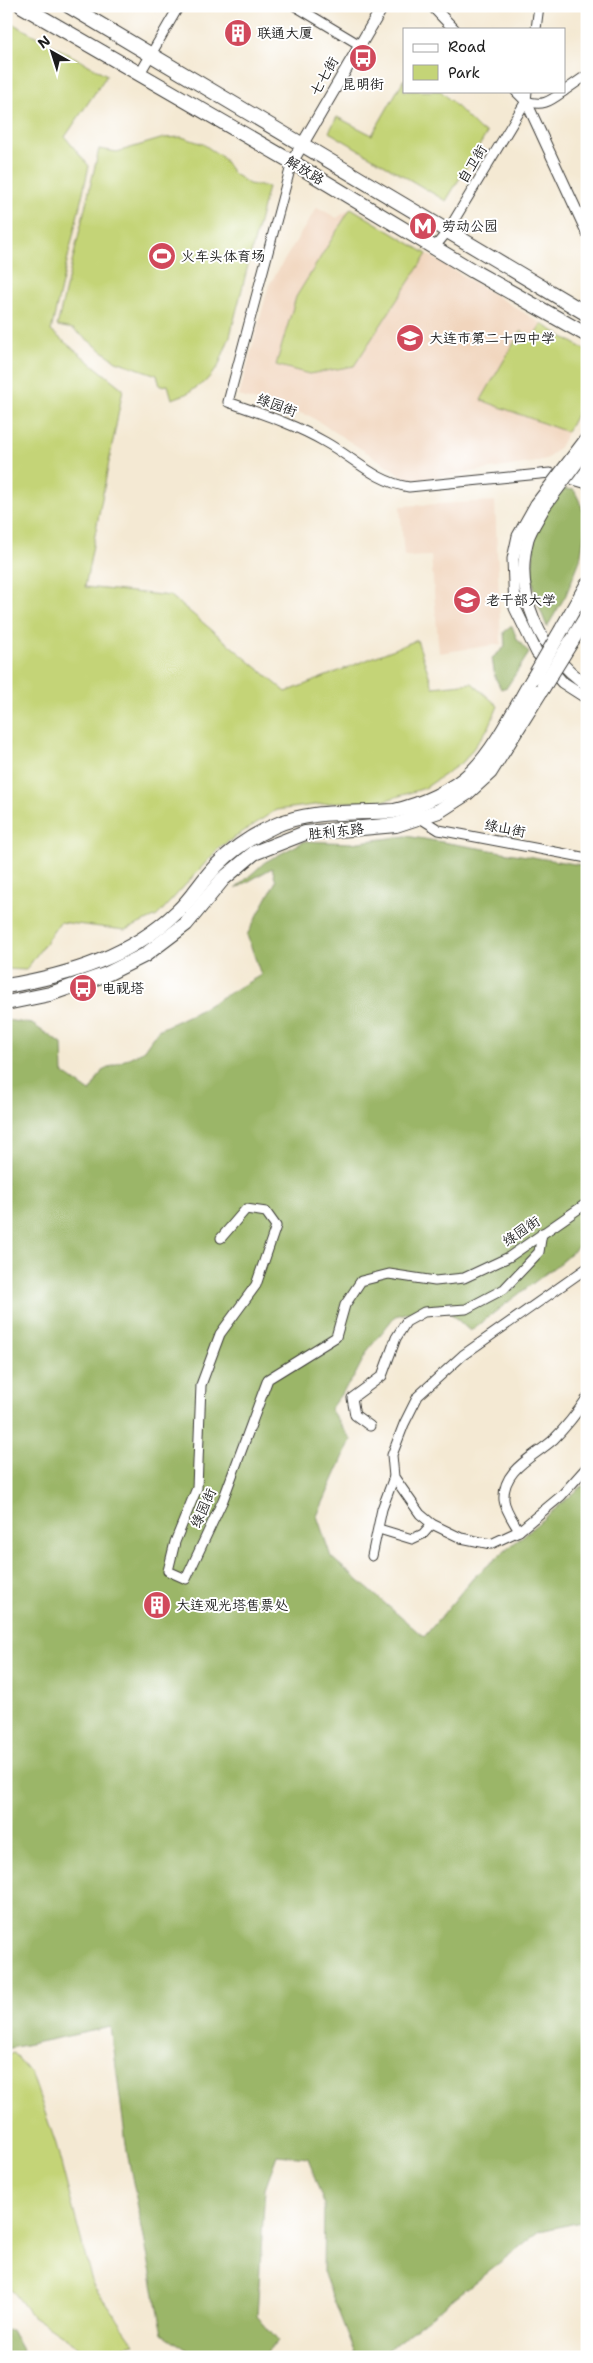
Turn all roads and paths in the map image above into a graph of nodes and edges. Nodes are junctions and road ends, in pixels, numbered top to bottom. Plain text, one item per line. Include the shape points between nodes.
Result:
1 (22, 6) edge
2 (70, 6) edge
3 (180, 6) edge
4 (295, 6) edge
5 (383, 6) edge
6 (432, 6) edge
7 (539, 6) edge
8 (453, 28) edge
9 (536, 28) edge
10 (360, 45) junction
11 (151, 54) junction
12 (139, 75) junction
13 (587, 75) edge
14 (566, 90) edge
15 (563, 92) edge
16 (527, 96) edge
17 (302, 144) junction
18 (292, 162) junction
19 (447, 232) junction
20 (587, 232) edge
21 (434, 248) junction
22 (587, 314) edge
23 (587, 335) edge
24 (587, 437) edge
25 (587, 450) edge
26 (587, 464) edge
27 (576, 480) junction
28 (587, 484) edge
29 (540, 506) junction
30 (587, 585) edge
31 (587, 616) edge
32 (587, 686) edge
33 (587, 698) edge
34 (420, 818) junction
35 (587, 858) edge
36 (6, 986) edge
37 (6, 1003) edge
38 (587, 1203) edge
39 (542, 1233) junction
40 (221, 1238) dead end
41 (587, 1268) edge
42 (587, 1398) edge
43 (370, 1426) dead end
44 (587, 1467) edge
45 (394, 1477) junction
46 (432, 1524) junction
47 (379, 1529) junction
48 (519, 1531) junction
49 (372, 1556) dead end

1 - 12 main road, 解放路
2 - 11 main road, 解放路
3 - 11 street
4 - 10 street
5 - 10 main road, 七七街
6 - 8 street
7 - 9 street
10 - 17 main road, 七七街
11 - 12 street
11 - 17 main road, 解放路
12 - 18 main road, 解放路
13 - 14 street
15 - 16 street via 546,104 536,105
16 - 19 street, 自卫街
16 - 20 street
17 - 18 main road, 七七街
17 - 19 main road, 解放路
18 - 21 main road, 解放路
18 - 27 street, 绿园街 via 228,402 291,424 393,484 409,487 550,473
19 - 21 street, 自卫街
19 - 22 main road, 解放路
21 - 23 main road, 解放路
24 - 29 main road, bridge
25 - 29 main road, bridge
26 - 27 street
27 - 28 street
29 - 32 main road via 528,538 524,568 526,597 534,623 545,641 569,671
29 - 33 main road via 518,536 513,559 515,608 537,653 562,682
30 - 36 main road, bridge via 488,752 473,771 451,787 394,811 301,817 274,826 217,865 178,911 118,955 41,980
31 - 34 main road, 胜利东路, bridge via 490,772 467,793 439,811
34 - 35 street, 绿山街 via 439,830
34 - 37 main road, 胜利东路 via 396,825 305,833 254,853 223,879 186,924 145,955 107,974 50,994
38 - 39 street, 绿园街
39 - 40 street, 绿园街 via 509,1257 464,1278 434,1281 389,1274 361,1281 345,1305 336,1337 268,1379 223,1500 186,1579 168,1571 175,1542 197,1488 202,1385 220,1334 256,1285 276,1226 266,1212 246,1209
39 - 43 street via 539,1252 504,1289 466,1309 424,1312 406,1322 396,1338 382,1376 352,1398 355,1415
41 - 45 street via 463,1355 418,1396 392,1455
42 - 48 street via 552,1440 515,1469 505,1486 504,1501
44 - 48 street via 561,1496
45 - 46 street via 420,1514
45 - 47 street via 382,1509
46 - 47 street via 423,1534 412,1539
46 - 48 street via 461,1538 491,1544
47 - 49 street

